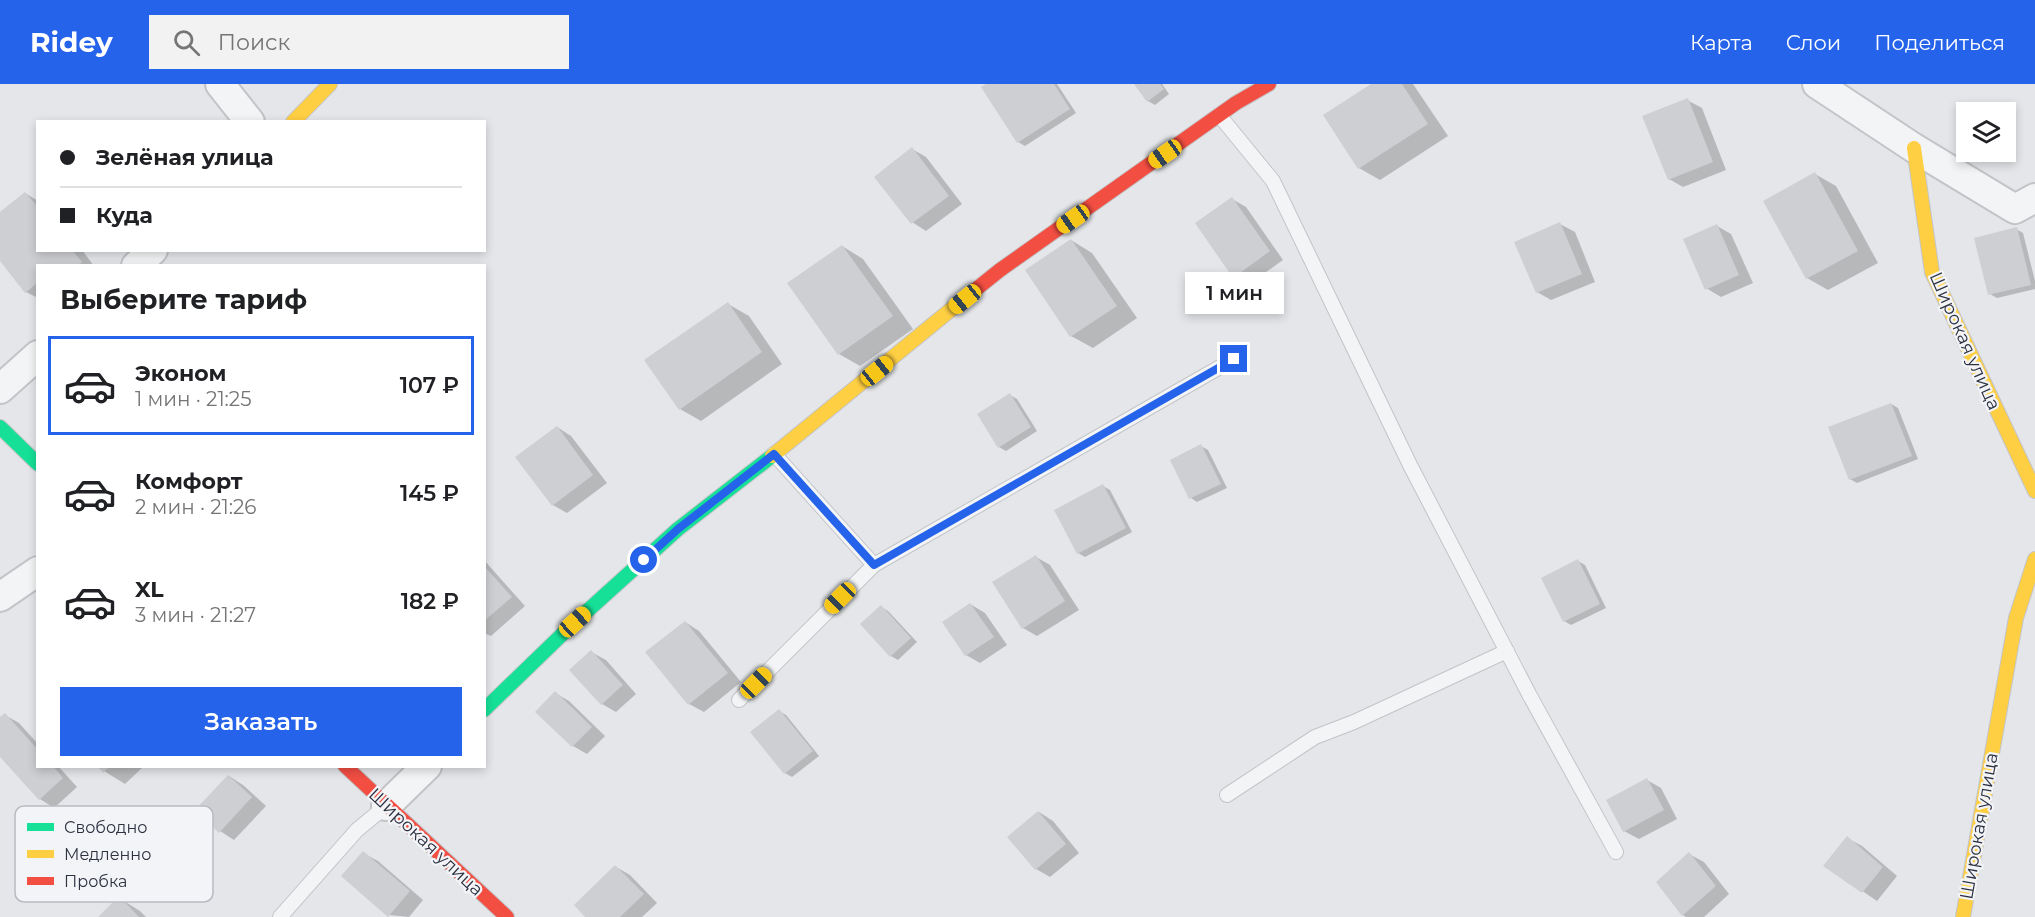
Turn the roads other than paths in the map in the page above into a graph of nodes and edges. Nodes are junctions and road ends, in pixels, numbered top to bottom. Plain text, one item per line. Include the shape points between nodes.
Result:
1 (220, 84) edge
2 (330, 84) edge
3 (1269, 84) edge
4 (1817, 84) edge
5 (1220, 116) junction
6 (248, 120) edge
7 (295, 120) edge
8 (1914, 147) junction
9 (2035, 198) edge
10 (151, 252) edge
11 (138, 264) edge
12 (36, 357) edge
13 (1234, 359) dead end
14 (0, 389) edge
15 (0, 427) edge
16 (774, 454) junction
17 (36, 462) edge
18 (2035, 491) edge
19 (2035, 559) edge
20 (874, 565) junction
21 (36, 572) edge
22 (0, 597) edge
23 (1507, 651) junction
24 (739, 700) dead end
25 (486, 708) edge
26 (347, 768) edge
27 (425, 768) edge
28 (1227, 795) dead end
29 (386, 806) junction
30 (1616, 852) dead end
31 (280, 917) edge
32 (507, 917) edge
33 (1963, 917) edge

1 - 6 street
2 - 7 street
3 - 5 street
4 - 8 street
5 - 16 street via 1000,270
5 - 23 lane via 1273,181 1410,465
8 - 9 street via 2015,209
8 - 18 street, Широкая улица via 1932,272
10 - 11 street
12 - 14 street
13 - 20 lane
15 - 17 street
16 - 20 lane
16 - 25 street via 678,529
19 - 33 street, Широкая улица via 2016,618
20 - 24 lane
21 - 22 street
23 - 28 lane via 1315,737
23 - 30 lane
26 - 29 street, Широкая улица
27 - 29 street
29 - 31 lane via 357,830
29 - 32 street, Широкая улица

